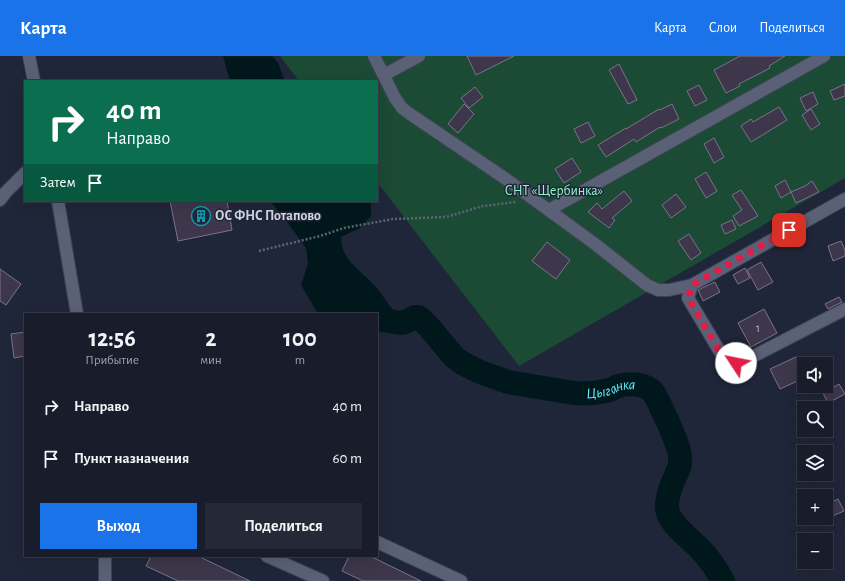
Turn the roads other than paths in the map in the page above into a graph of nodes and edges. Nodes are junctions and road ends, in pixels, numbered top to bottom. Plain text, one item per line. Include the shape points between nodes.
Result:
1 (29, 56) edge
2 (374, 56) edge
3 (419, 56) edge
4 (824, 56) edge
5 (384, 75) junction
6 (34, 80) edge
7 (24, 174) edge
8 (845, 199) edge
9 (0, 200) edge
10 (58, 202) edge
11 (549, 210) junction
12 (692, 285) junction
13 (845, 309) edge
14 (77, 313) edge
15 (378, 542) edge
16 (105, 557) edge
17 (269, 557) edge
18 (105, 581) edge
19 (323, 581) edge
20 (461, 581) edge

1 - 6 street
2 - 5 street
3 - 5 street
4 - 11 street
5 - 11 street via 395,98 406,111
7 - 9 street
8 - 12 street
10 - 14 street
11 - 12 street via 647,285 658,290
12 - 13 street via 688,298 723,357 736,363
15 - 20 street
16 - 18 street
17 - 19 street

